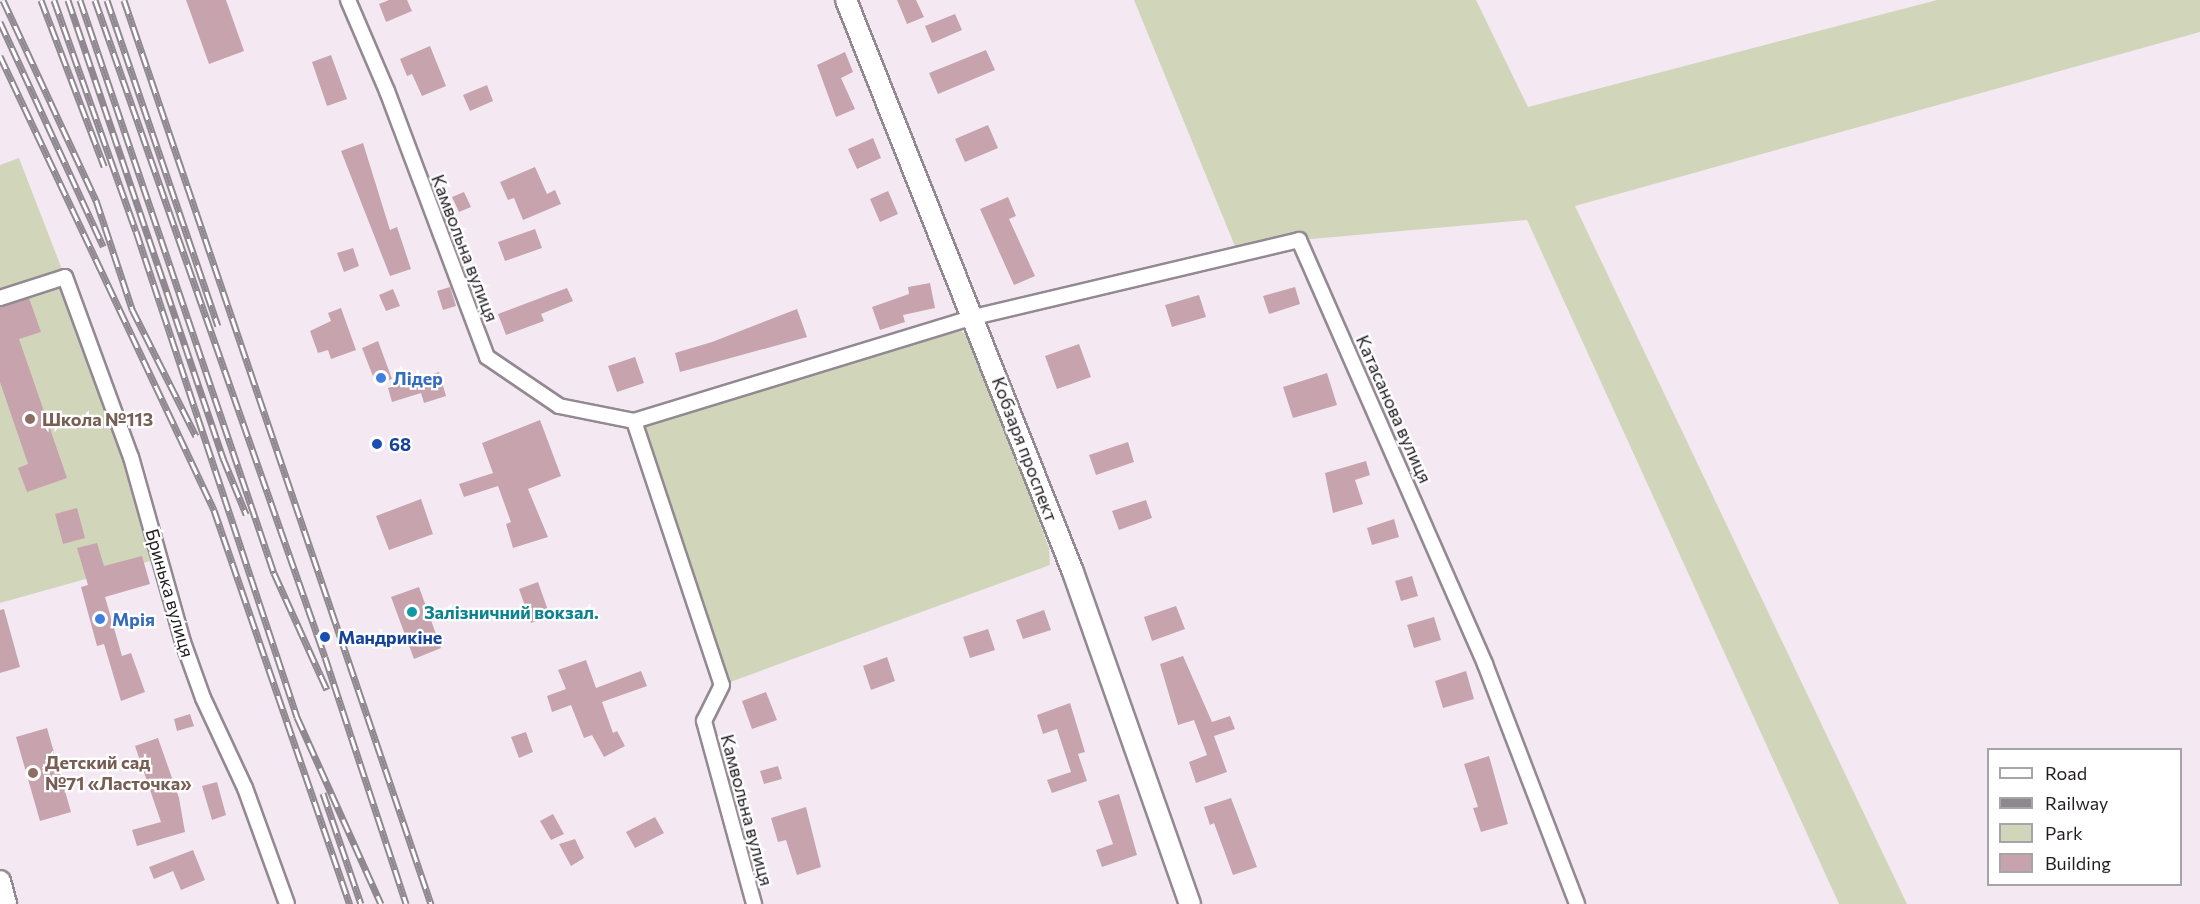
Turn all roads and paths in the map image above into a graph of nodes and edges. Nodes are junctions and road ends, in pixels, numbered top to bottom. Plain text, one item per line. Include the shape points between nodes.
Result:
1 (348, 0) edge
2 (846, 0) edge
3 (0, 298) edge
4 (974, 317) junction
5 (634, 421) junction
6 (0, 881) edge
7 (6, 904) edge
8 (287, 904) edge
9 (754, 904) edge
10 (1190, 904) edge
11 (1577, 904) edge

1 - 5 street, Камвольна вулиця via 387,91 487,357 559,406
2 - 4 main road, Кобзаря проспект
3 - 8 street, Бринька вулиця via 65,277 131,457 176,624 203,698 245,788
4 - 5 street, Камвольна вулиця
4 - 10 main road, Кобзаря проспект via 1074,573
4 - 11 street, Катасанова вулиця via 1299,240 1485,664
5 - 9 street, Камвольна вулиця via 722,686 704,721
6 - 7 main road

